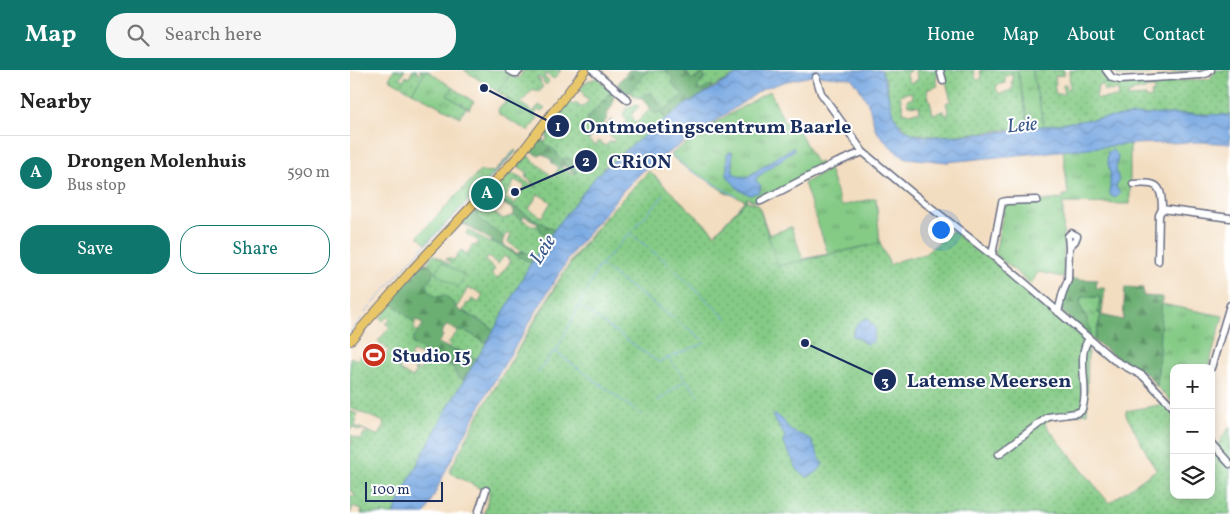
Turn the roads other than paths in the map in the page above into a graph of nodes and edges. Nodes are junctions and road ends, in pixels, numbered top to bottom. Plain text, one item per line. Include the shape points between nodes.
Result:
1 (508, 70) edge
2 (520, 70) edge
3 (585, 70) edge
4 (593, 70) edge
5 (940, 70) edge
6 (1106, 70) edge
7 (1211, 70) edge
8 (816, 77) dead end
9 (943, 82) dead end
10 (628, 100) dead end
11 (863, 152) junction
12 (1133, 184) dead end
13 (1037, 200) dead end
14 (761, 201) dead end
15 (1162, 209) junction
16 (1230, 218) edge
17 (1069, 247) dead end
18 (992, 255) junction
19 (1158, 261) dead end
20 (1230, 305) edge
21 (1058, 312) junction
22 (1089, 339) junction
23 (350, 341) edge
24 (1212, 364) edge
25 (1170, 404) edge
26 (1215, 447) edge
27 (999, 454) dead end
28 (1230, 464) edge
29 (486, 490) dead end
30 (478, 514) edge

1 - 2 street via 514,74
3 - 23 main road via 522,152
4 - 10 street
5 - 9 street
6 - 7 street via 1112,78 1120,80 1201,75
8 - 11 street via 821,93
11 - 14 street
11 - 18 street
12 - 15 street via 1148,183 1159,189
13 - 18 street via 1002,202
15 - 16 street
15 - 19 street
17 - 21 street via 1068,280
18 - 21 street
20 - 24 street
21 - 22 street
22 - 25 street via 1114,360 1143,376
22 - 27 street via 1084,348 1084,402 1081,411 1048,417
26 - 28 street
29 - 30 street

